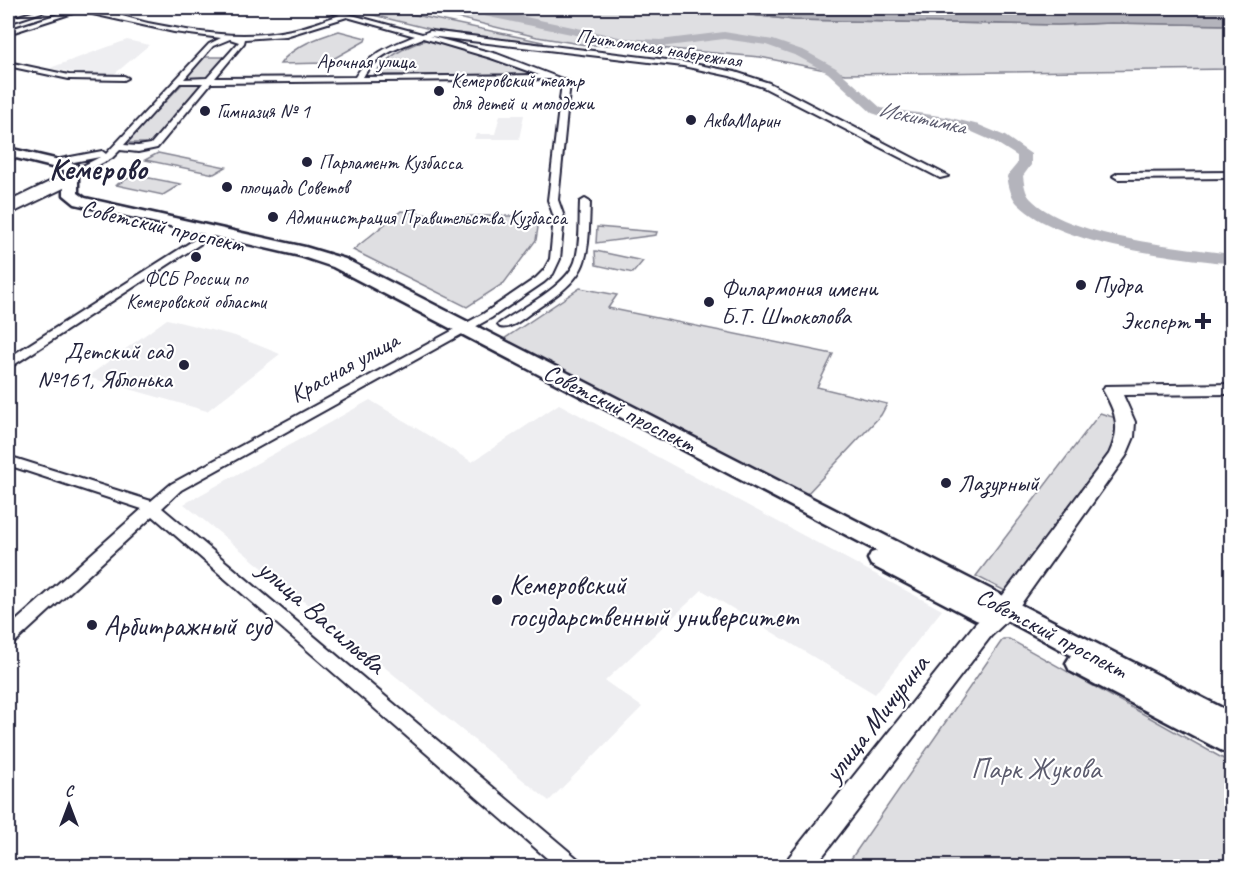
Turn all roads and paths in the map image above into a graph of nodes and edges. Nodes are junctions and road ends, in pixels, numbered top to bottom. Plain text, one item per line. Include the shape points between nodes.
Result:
1 (51, 8) edge
2 (78, 8) edge
3 (321, 8) edge
4 (347, 15) junction
5 (8, 21) edge
6 (8, 32) edge
7 (198, 33) junction
8 (420, 35) junction
9 (232, 38) junction
10 (211, 45) junction
11 (8, 63) edge
12 (555, 77) junction
13 (124, 78) dead end
14 (358, 78) junction
15 (209, 80) junction
16 (178, 81) junction
17 (117, 149) junction
18 (8, 152) edge
19 (58, 162) junction
20 (8, 163) edge
21 (1232, 175) edge
22 (944, 176) dead end
23 (1118, 176) dead end
24 (64, 181) junction
25 (585, 202) dead end
26 (8, 207) edge
27 (8, 212) edge
28 (210, 233) junction
29 (504, 325) dead end
30 (460, 331) junction
31 (8, 363) edge
32 (1232, 389) edge
33 (1113, 394) junction
34 (1232, 396) edge
35 (8, 460) edge
36 (152, 507) junction
37 (1000, 614) junction
38 (8, 638) edge
39 (1232, 727) edge
40 (1232, 744) edge
41 (571, 867) edge
42 (799, 867) edge

1 - 5 street
2 - 6 street
2 - 7 street
3 - 4 street, Притомская набережная
4 - 8 street, Притомская набережная
4 - 9 street via 284,34
7 - 9 street
7 - 10 street
8 - 12 street, Притомская набережная
8 - 14 street, Притомская набережная via 384,51 366,65
8 - 22 street, Притомская набережная via 443,33 683,64 732,74 766,85
9 - 10 street
9 - 15 street via 243,40
10 - 16 street
11 - 13 street via 69,77
12 - 14 street, Арочная улица
12 - 30 street, Красная улица via 566,82 553,200 559,217 555,259 549,272
14 - 15 street, Арочная улица
15 - 16 street, Арочная улица
15 - 17 street via 154,146
16 - 17 street
17 - 19 street
17 - 24 street
18 - 19 main road
19 - 24 main road, Советский проспект via 71,167
20 - 24 main road, Советский проспект via 55,172
21 - 23 street
24 - 26 main road
24 - 27 street
24 - 28 main road, Советский проспект via 59,198 74,207
25 - 29 street via 579,267 550,294
28 - 30 main road, Советский проспект via 317,263
28 - 31 street
30 - 36 street, Красная улица via 176,487
30 - 37 main road, Советский проспект
32 - 33 main road
33 - 34 main road
33 - 37 main road, улица Мичурина via 1124,411 1127,426 1117,456
35 - 36 street, улица Васильева
36 - 38 street, Красная улица
36 - 41 street, улица Васильева
37 - 39 main road, Советский проспект
37 - 40 main road, Советский проспект
37 - 42 main road, улица Мичурина via 983,630

